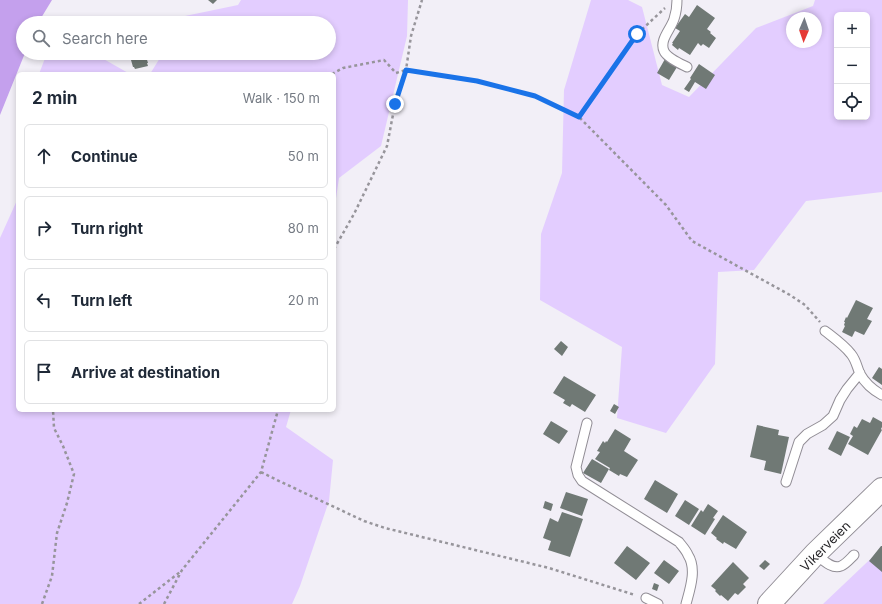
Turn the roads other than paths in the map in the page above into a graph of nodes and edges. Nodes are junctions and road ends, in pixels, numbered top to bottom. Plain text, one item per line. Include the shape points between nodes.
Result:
1 (673, 2) edge
2 (687, 67) dead end
3 (825, 331) road end
4 (860, 373) junction
5 (882, 395) edge
6 (586, 423) dead end
7 (786, 482) dead end
8 (882, 489) edge
9 (815, 554) junction
10 (854, 555) dead end
11 (646, 598) road end
12 (658, 604) edge
13 (686, 604) edge
14 (769, 604) edge

1 - 2 lane via 676,8 674,20 665,37 664,51
3 - 4 lane via 851,354
4 - 5 lane via 867,384
4 - 7 lane via 840,400 833,416 799,442
6 - 13 lane via 576,467 578,475 582,481 679,542 689,556 692,566 692,581
8 - 9 main road, Vikerveien
9 - 10 lane via 834,567 842,566
9 - 14 main road, Vikerveien
11 - 12 lane

